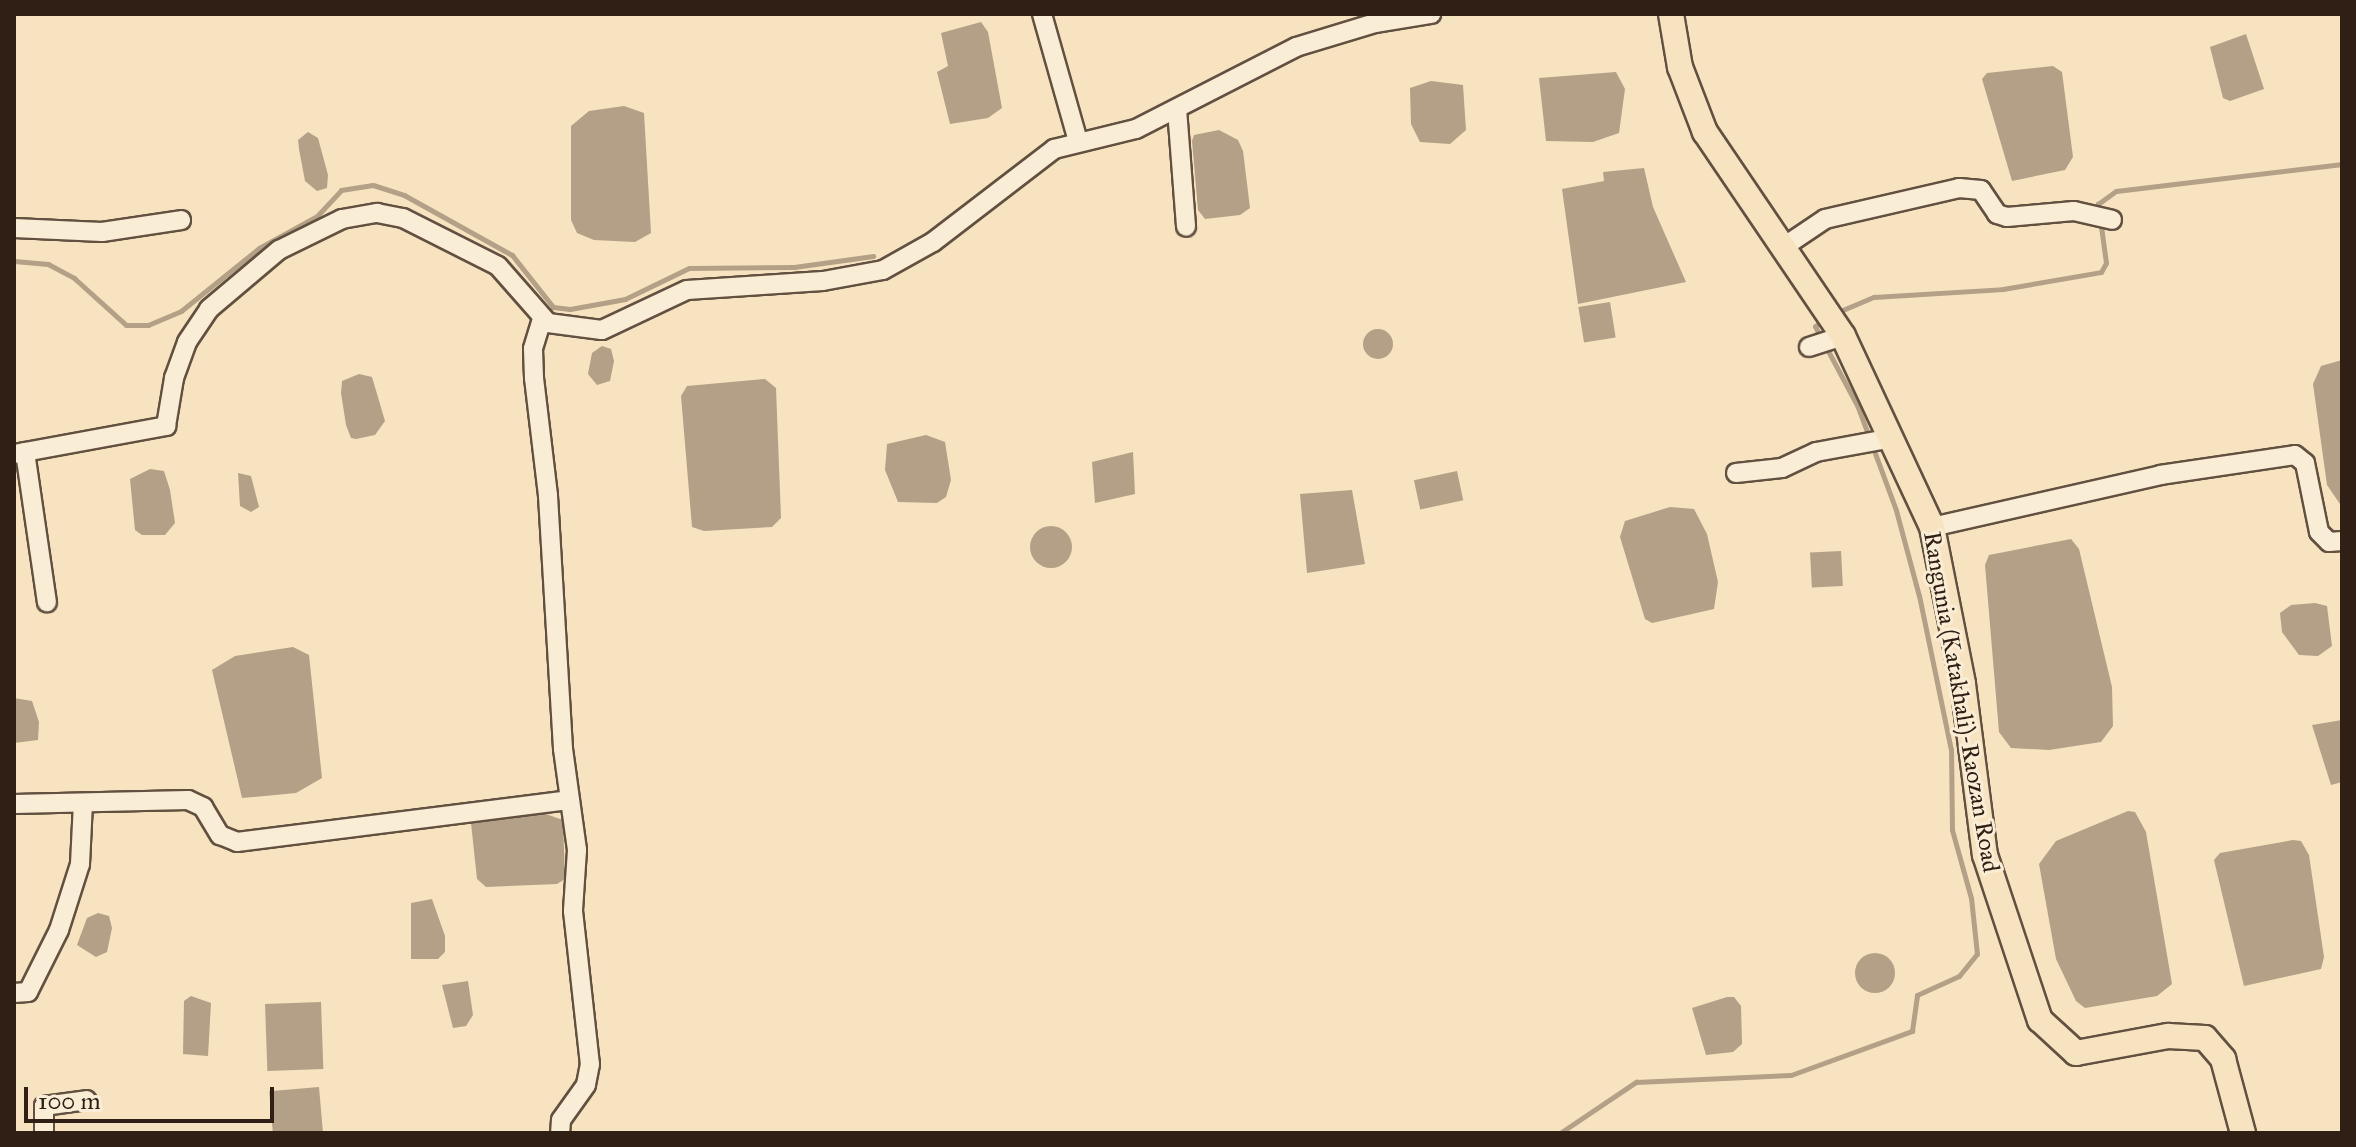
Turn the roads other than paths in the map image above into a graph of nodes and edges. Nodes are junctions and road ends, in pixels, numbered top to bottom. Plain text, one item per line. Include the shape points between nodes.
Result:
1 (1042, 14) edge
2 (1431, 14) edge
3 (1671, 14) edge
4 (1177, 109) junction
5 (1078, 141) junction
6 (181, 220) dead end
7 (2112, 220) dead end
8 (1186, 227) dead end
9 (14, 228) edge
10 (1782, 248) junction
11 (542, 319) junction
12 (1879, 442) junction
13 (20, 453) edge
14 (1736, 473) dead end
15 (1932, 527) junction
16 (2342, 541) edge
17 (47, 602) dead end
18 (568, 800) junction
19 (83, 803) junction
20 (14, 804) edge
21 (14, 993) edge
22 (87, 1100) dead end
23 (44, 1133) edge
24 (560, 1133) edge
25 (2243, 1133) edge

1 - 5 street
2 - 4 street via 1375,23 1296,47
3 - 10 main road, Rangunia (Katakhali)-Raozan Road via 1680,67 1705,132
4 - 5 street via 1136,129
4 - 8 street
5 - 11 street via 1054,149 933,242 883,270 823,281 687,290 602,330 572,330
6 - 9 street via 102,232
7 - 10 street via 2074,211 2007,217 1997,214 1981,190 1959,188 1838,215
10 - 12 main road, Rangunia (Katakhali)-Raozan Road via 1821,304 1828,339
11 - 13 street via 510,276 480,255 391,214 342,219 279,250 209,309 187,342 166,426
11 - 18 street via 533,349 534,378 548,496
12 - 14 street via 1816,452 1782,468
12 - 15 main road, Rangunia (Katakhali)-Raozan Road
13 - 17 street
15 - 16 street via 2160,475 2295,455 2305,463 2319,532 2329,542
15 - 25 main road, Rangunia (Katakhali)-Raozan Road via 1963,684 1985,855 2040,1020 2076,1053 2168,1036 2205,1038 2223,1059
18 - 19 street via 237,842 220,835 195,801
18 - 24 street via 577,850 573,911 590,1064 586,1085 561,1120
19 - 20 street
19 - 21 street via 80,864 59,930 28,992
22 - 23 street via 44,1106

